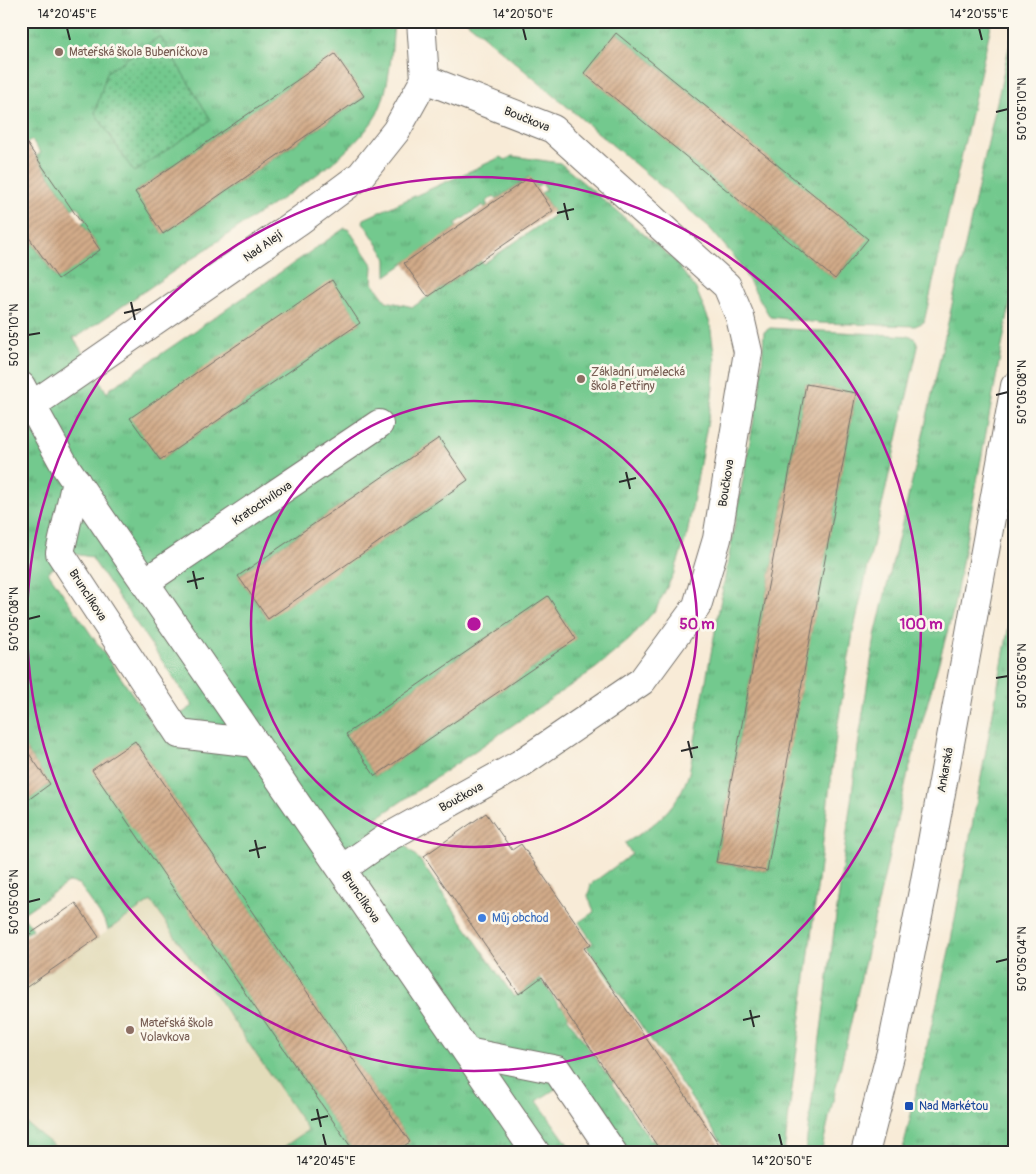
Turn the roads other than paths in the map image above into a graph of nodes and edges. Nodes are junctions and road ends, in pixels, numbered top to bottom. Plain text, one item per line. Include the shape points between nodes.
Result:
1 (421, 21) edge
2 (425, 79) junction
3 (1015, 386) edge
4 (25, 402) edge
5 (379, 424) dead end
6 (76, 481) junction
7 (145, 582) junction
8 (255, 743) junction
9 (342, 869) junction
10 (467, 1052) junction
11 (536, 1153) edge
12 (613, 1153) edge
13 (865, 1153) edge

1 - 2 street
2 - 4 street, Nad Alejí via 396,131 361,175 299,221
2 - 9 street, Boučkova via 554,129 727,286 740,317 748,352 717,539 697,606 642,681 520,764 385,839
3 - 13 street, Ankarská via 922,896 891,1052
4 - 6 street, Brunclíkova
5 - 7 street, Kratochvílova
6 - 7 street, Brunclíkova
6 - 8 street, Brunclíkova via 60,553 178,734
7 - 8 street, Brunclíkova
8 - 9 street, Brunclíkova
9 - 10 street, Brunclíkova
10 - 11 street, Brunclíkova
10 - 12 street via 557,1070

